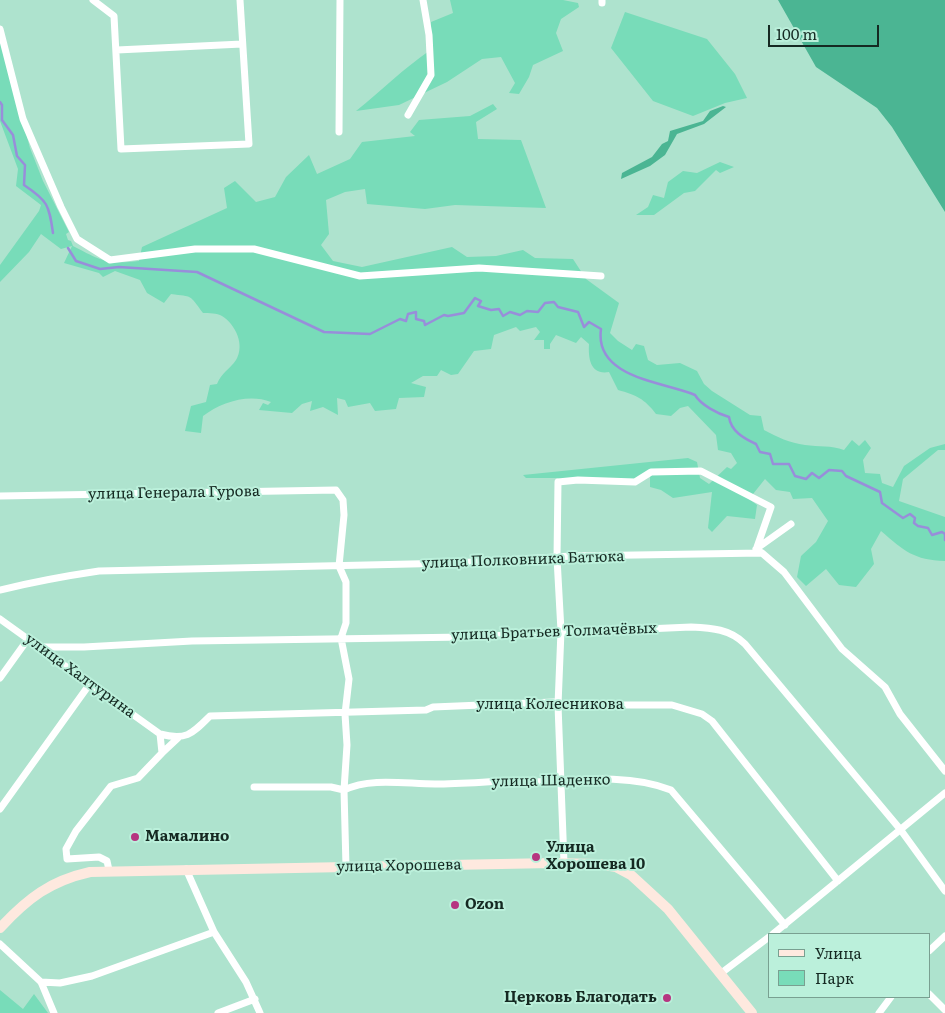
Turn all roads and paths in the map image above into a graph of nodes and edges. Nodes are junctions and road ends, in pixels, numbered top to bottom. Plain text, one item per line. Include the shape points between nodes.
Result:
1 (93, 0) edge
2 (240, 0) edge
3 (340, 0) edge
4 (423, 0) edge
5 (0, 29) edge
6 (242, 44) junction
7 (117, 50) junction
8 (408, 115) dead end
9 (340, 132) dead end
10 (601, 276) dead end
11 (0, 496) edge
12 (791, 524) dead end
13 (759, 551) junction
14 (557, 558) junction
15 (339, 566) junction
16 (0, 590) edge
17 (0, 619) edge
18 (561, 631) junction
19 (341, 638) junction
20 (28, 639) junction
21 (40, 647) junction
22 (0, 678) edge
23 (89, 685) junction
24 (558, 705) junction
25 (345, 714) junction
26 (160, 734) junction
27 (178, 738) junction
28 (162, 753) junction
29 (945, 771) edge
30 (561, 782) junction
31 (254, 787) dead end
32 (344, 790) junction
33 (945, 793) edge
34 (0, 809) edge
35 (900, 828) junction
36 (564, 863) junction
37 (346, 868) junction
38 (186, 869) junction
39 (109, 870) junction
40 (838, 881) junction
41 (945, 891) edge
42 (785, 925) junction
43 (0, 928) edge
44 (214, 932) junction
45 (774, 933) edge
46 (945, 936) edge
47 (768, 938) edge
48 (0, 944) edge
49 (930, 950) edge
50 (720, 974) junction
51 (41, 982) junction
52 (930, 995) edge
53 (890, 998) edge
54 (255, 999) junction
55 (945, 1010) edge
56 (54, 1013) edge
57 (218, 1013) edge
58 (260, 1013) edge
59 (752, 1013) edge
60 (879, 1013) edge

1 - 7 street via 114,16
2 - 6 street
3 - 9 street
4 - 8 street via 431,75
5 - 10 street via 24,119 57,198 77,239 110,260 195,249 254,249 360,276 479,268
6 - 7 street
6 - 7 street via 250,144 121,149
11 - 15 street, улица Генерала Гурова via 336,490 342,500 344,515
12 - 13 street
13 - 14 street, улица Полковника Батюка
13 - 14 street via 771,507 701,471 651,472 635,482 558,482
13 - 29 street via 784,572 842,649 885,687 900,714
14 - 15 street, улица Полковника Батюка
14 - 18 street
15 - 16 street, улица Полковника Батюка via 99,571
15 - 19 street via 346,582 346,623
17 - 20 street, улица Халтурина
18 - 19 street, улица Братьев Толмачёвых via 466,637
18 - 24 street
18 - 35 street, улица Братьев Толмачёвых via 691,626 735,635
19 - 21 street, улица Братьев Толмачёвых
19 - 25 street via 349,679
20 - 21 street, улица Халтурина
20 - 22 street
21 - 23 street, улица Халтурина
23 - 26 street, улица Халтурина
23 - 34 street
24 - 25 street, улица Колесникова via 554,702 486,704
24 - 30 street
24 - 40 street, улица Колесникова via 672,705 702,714 712,721
25 - 27 street, улица Колесникова via 294,712 210,716 196,731
25 - 32 street via 348,745
26 - 27 street
26 - 28 street
27 - 28 street, улица Колесникова
28 - 39 street, улица Колесникова via 138,778 111,786 66,849 67,859 99,857 107,862
30 - 32 street, улица Шаденко via 356,784
30 - 36 street
30 - 42 street, улица Шаденко via 625,779 652,782 671,790
31 - 32 street, улица Шаденко via 331,787
32 - 37 street
33 - 35 street
35 - 40 street
35 - 41 street, улица Братьев Толмачёвых
36 - 37 main road, улица Хорошева
36 - 50 main road, улица Хорошева via 616,867 631,874 668,909
37 - 38 main road, улица Хорошева
38 - 39 main road, улица Хорошева
38 - 44 street
39 - 43 main road, улица Хорошева via 81,874 51,884 21,906
40 - 42 street
42 - 45 street
44 - 51 street via 92,976
44 - 54 street
46 - 49 street
47 - 50 street
48 - 51 street
50 - 59 main road, улица Хорошева
51 - 56 street
52 - 55 street
53 - 60 street
54 - 57 street
54 - 58 street

